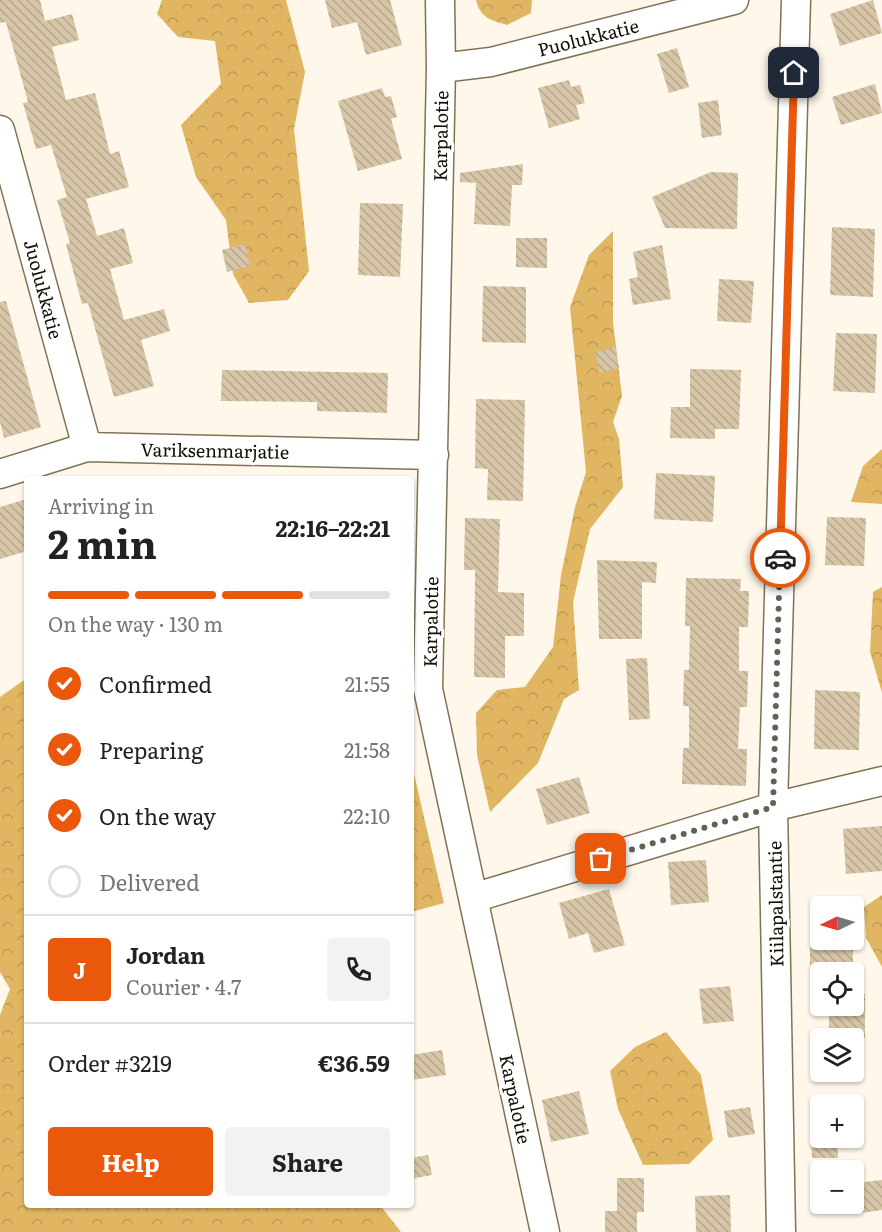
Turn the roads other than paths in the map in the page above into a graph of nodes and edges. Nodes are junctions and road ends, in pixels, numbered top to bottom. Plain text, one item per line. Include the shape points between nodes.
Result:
1 (440, 0) edge
2 (734, 0) edge
3 (796, 0) edge
4 (441, 68) junction
5 (0, 130) edge
6 (87, 447) junction
7 (434, 455) junction
8 (0, 474) edge
9 (882, 781) edge
10 (773, 807) junction
11 (473, 898) junction
12 (545, 1232) edge
13 (782, 1232) edge

1 - 4 street, Karpalotie
2 - 4 street, Puolukkatie via 491,62
3 - 10 street, Kiilapalstantie
4 - 7 street, Karpalotie
5 - 6 street, Juolukkatie
6 - 7 street, Variksenmarjatie
6 - 8 street, Variksenmarjatie
7 - 11 street, Karpalotie via 428,688
9 - 10 street
10 - 11 street
10 - 13 street, Kiilapalstantie
11 - 12 street, Karpalotie

